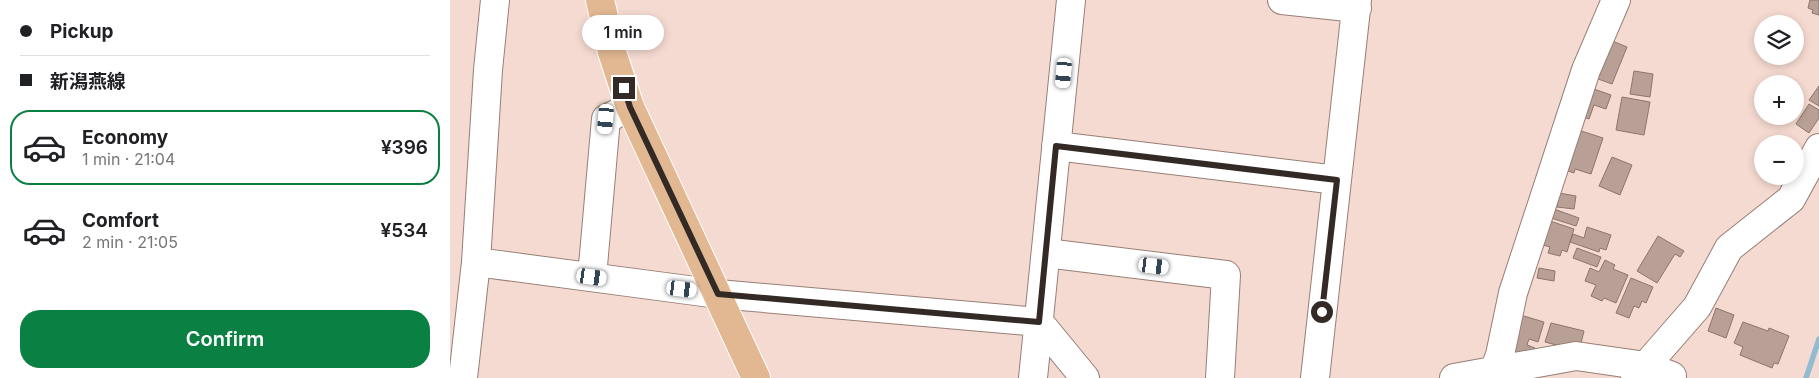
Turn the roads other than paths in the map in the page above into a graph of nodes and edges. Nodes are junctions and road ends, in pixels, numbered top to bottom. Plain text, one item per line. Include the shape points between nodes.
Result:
1 (495, 0) edge
2 (600, 0) edge
3 (1071, 0) edge
4 (1282, 0) edge
5 (1616, 0) edge
6 (1357, 4) edge
7 (630, 107) junction
8 (1056, 146) junction
9 (1819, 148) edge
10 (1337, 180) junction
11 (1046, 253) junction
12 (476, 262) junction
13 (592, 277) junction
14 (718, 294) junction
15 (1039, 322) junction
16 (458, 346) edge
17 (1641, 372) edge
18 (1491, 375) edge
19 (463, 378) edge
20 (756, 378) edge
21 (1033, 378) edge
22 (1085, 378) edge
23 (1220, 378) edge
24 (1315, 378) edge
25 (1454, 378) edge
26 (1672, 378) edge

1 - 12 street
2 - 7 main road
3 - 8 street
4 - 6 street
5 - 18 street via 1586,70 1513,293 1500,355
6 - 10 street
7 - 13 street via 606,119
7 - 14 main road
8 - 10 street
8 - 11 street
9 - 17 street via 1792,199 1729,248 1697,307
10 - 24 street
11 - 15 street
11 - 23 street via 1226,275
12 - 13 street
12 - 16 street
13 - 14 street
14 - 15 street
14 - 20 main road
15 - 21 street
15 - 22 street
16 - 19 street
17 - 18 street via 1576,356
17 - 26 street
18 - 25 street

